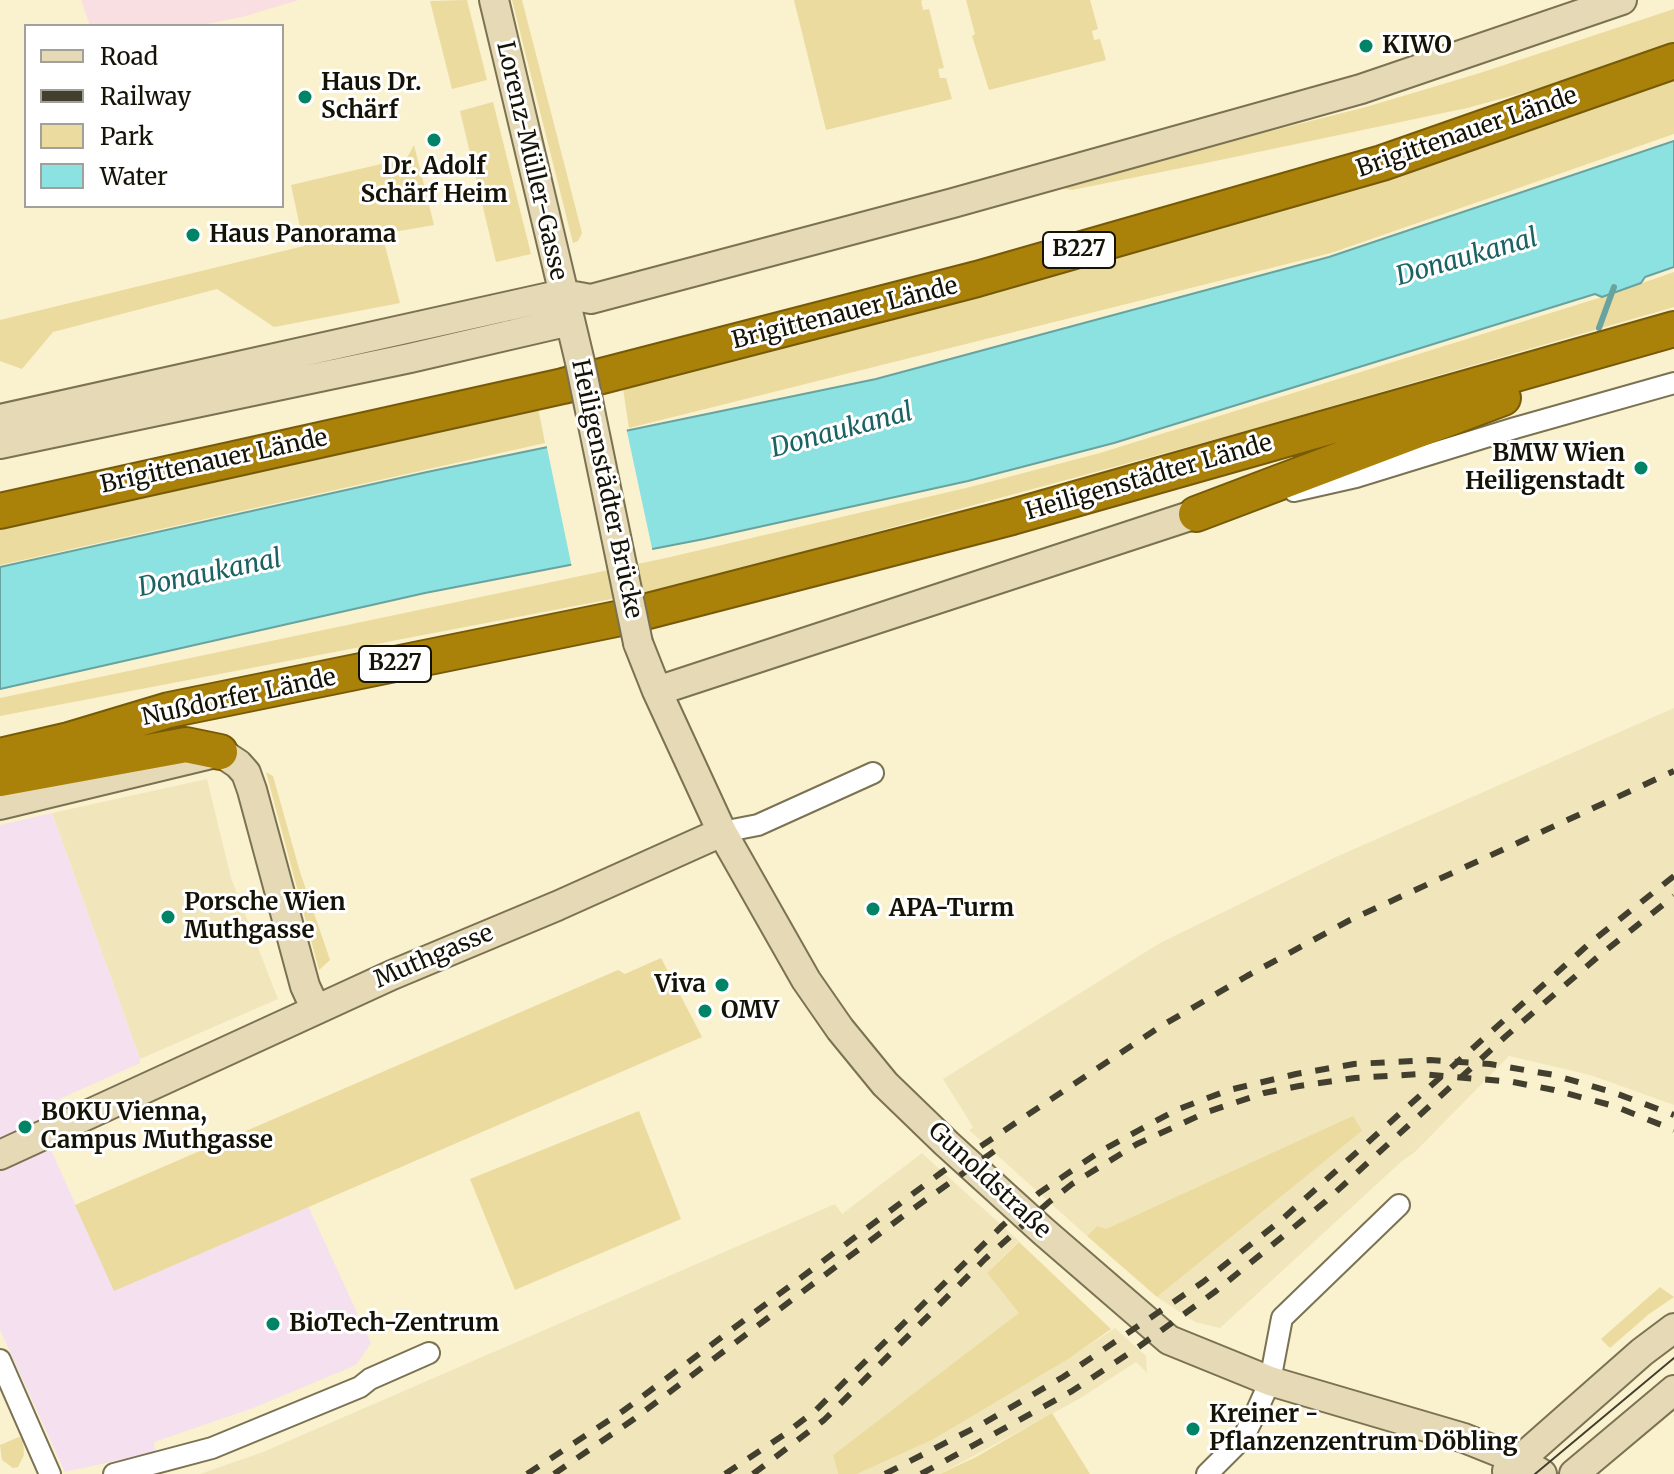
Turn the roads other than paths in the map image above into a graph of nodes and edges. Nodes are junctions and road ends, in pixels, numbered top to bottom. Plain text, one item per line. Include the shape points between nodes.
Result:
1 (494, 0) edge
2 (1622, 0) edge
3 (1674, 61) edge
4 (566, 308) junction
5 (1674, 331) edge
6 (1674, 383) edge
7 (0, 419) edge
8 (0, 444) edge
9 (0, 493) edge
10 (73, 494) junction
11 (0, 511) edge
12 (1196, 514) junction
13 (634, 639) junction
14 (657, 691) junction
15 (169, 710) junction
16 (0, 734) edge
17 (220, 752) junction
18 (0, 756) edge
19 (873, 773) dead end
20 (0, 779) edge
21 (0, 805) edge
22 (722, 832) junction
23 (316, 1010) junction
24 (0, 1155) edge
25 (1399, 1205) dead end
26 (1674, 1328) edge
27 (429, 1353) dead end
28 (0, 1360) edge
29 (1270, 1381) junction
30 (1674, 1390) edge
31 (1521, 1469) edge
32 (50, 1474) edge
33 (114, 1474) edge
34 (1207, 1474) edge
35 (1574, 1474) edge

1 - 4 main road, Lorenz-Müller-Gasse
2 - 4 main road via 1361,89
3 - 10 highway, Brigittenauer Lände / B227 via 1382,163 977,279 563,386
4 - 7 main road
4 - 8 main road via 397,361
4 - 13 main road, Heiligenstädter Brücke, bridge
5 - 12 highway
5 - 13 highway, Heiligenstädter Lände / B227 via 1012,517
6 - 12 street, Heiligenstädter Lände via 1356,477
9 - 10 highway via 41,485
10 - 11 highway, Brigittenauer Lände / B227
12 - 14 main road, Heiligenstädter Lände
13 - 14 main road, Gunoldstraße
13 - 15 highway, Nußdorfer Lände / B227
14 - 22 main road, Gunoldstraße
15 - 16 highway
15 - 18 highway, Nußdorfer Lände / B227
17 - 20 highway via 186,745
17 - 21 main road, Nußdorfer Lände
17 - 23 main road via 246,773
19 - 22 street, Muthgasse via 758,825
22 - 23 main road, Muthgasse
22 - 29 main road, Gunoldstraße via 806,980 885,1084 1169,1340
23 - 24 main road, Muthgasse
25 - 29 street via 1282,1318
26 - 31 main road via 1642,1352
27 - 33 street via 212,1448
28 - 32 street
29 - 31 main road, Gunoldstraße via 1464,1438
29 - 34 street via 1243,1438
30 - 35 main road

